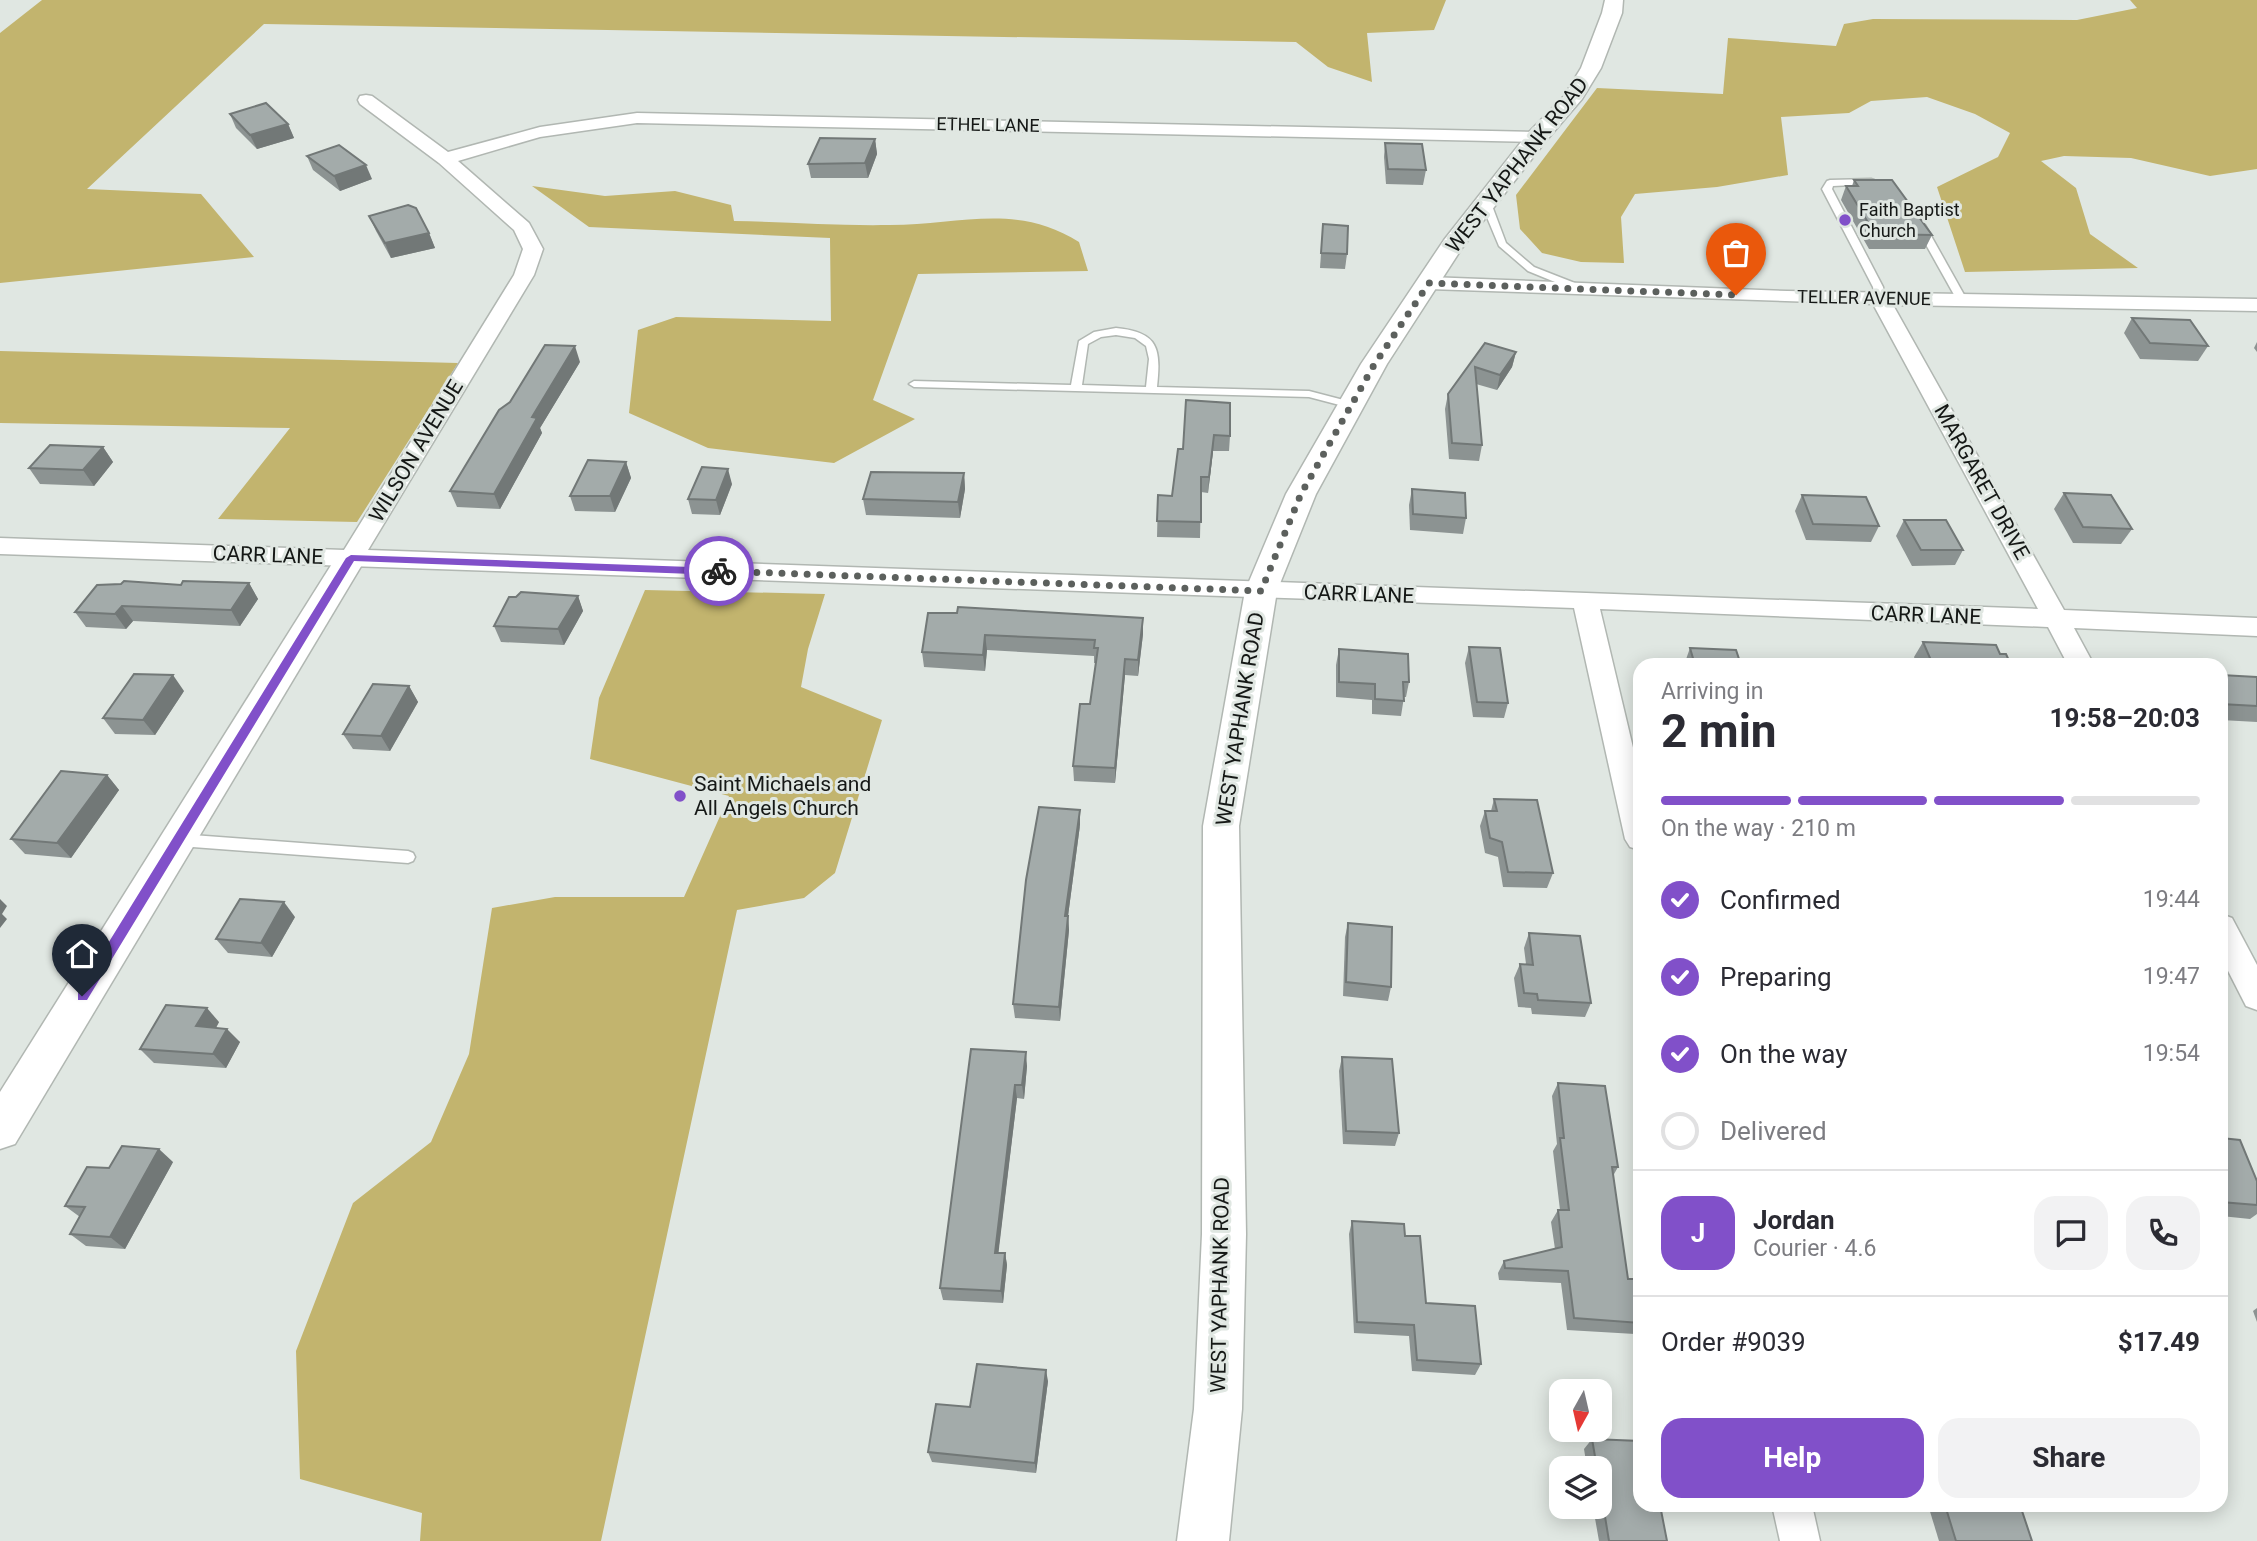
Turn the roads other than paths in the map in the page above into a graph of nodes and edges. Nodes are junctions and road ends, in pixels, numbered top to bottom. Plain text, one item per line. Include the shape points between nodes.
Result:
1 (1614, 0) edge
2 (366, 100) dead end
3 (1537, 137) junction
4 (445, 159) junction
5 (1878, 182) edge
6 (1486, 203) junction
7 (1914, 216) edge
8 (1429, 283) junction
9 (1583, 289) junction
10 (1880, 299) junction
11 (1962, 300) junction
12 (2257, 305) edge
13 (914, 384) dead end
14 (1076, 388) junction
15 (1151, 390) junction
16 (1351, 405) junction
17 (0, 547) edge
18 (351, 558) junction
19 (1261, 591) junction
20 (1585, 600) junction
21 (2058, 621) junction
22 (2257, 627) edge
23 (2077, 658) edge
24 (1633, 809) edge
25 (178, 840) junction
26 (408, 857) dead end
27 (2228, 940) edge
28 (2257, 996) edge
29 (0, 1130) edge
30 (1794, 1512) edge
31 (1203, 1541) edge
32 (1800, 1541) edge

1 - 3 street, WEST YAPHANK ROAD via 1591,68 1572,99
2 - 4 street, WILSON AVENUE
3 - 4 street, ETHEL LANE via 637,118 551,128
3 - 6 street, WEST YAPHANK ROAD
4 - 18 street, WILSON AVENUE via 522,226 533,249 524,275
5 - 10 lane via 1830,183 1828,189
6 - 8 street, WEST YAPHANK ROAD
6 - 9 lane via 1502,244 1531,269
7 - 11 lane
8 - 9 street, TELLER AVENUE
8 - 16 street, WEST YAPHANK ROAD
9 - 10 street, TELLER AVENUE
10 - 11 street, TELLER AVENUE
10 - 21 street, MARGARET DRIVE
11 - 12 street, TELLER AVENUE
13 - 14 lane
14 - 15 lane
14 - 15 lane via 1083,343 1102,332 1116,331 1149,343 1153,351
15 - 16 lane via 1309,394
16 - 19 street, WEST YAPHANK ROAD via 1301,494
17 - 18 street, CARR LANE
18 - 19 street, CARR LANE
18 - 25 street, WILSON AVENUE
19 - 20 street, CARR LANE
19 - 31 street, WEST YAPHANK ROAD via 1221,826 1224,1234 1218,1409
20 - 21 street, CARR LANE
20 - 24 street
21 - 22 street, CARR LANE
21 - 23 street, MARGARET DRIVE
25 - 26 lane
25 - 29 street, WILSON AVENUE
27 - 28 street
30 - 32 street

